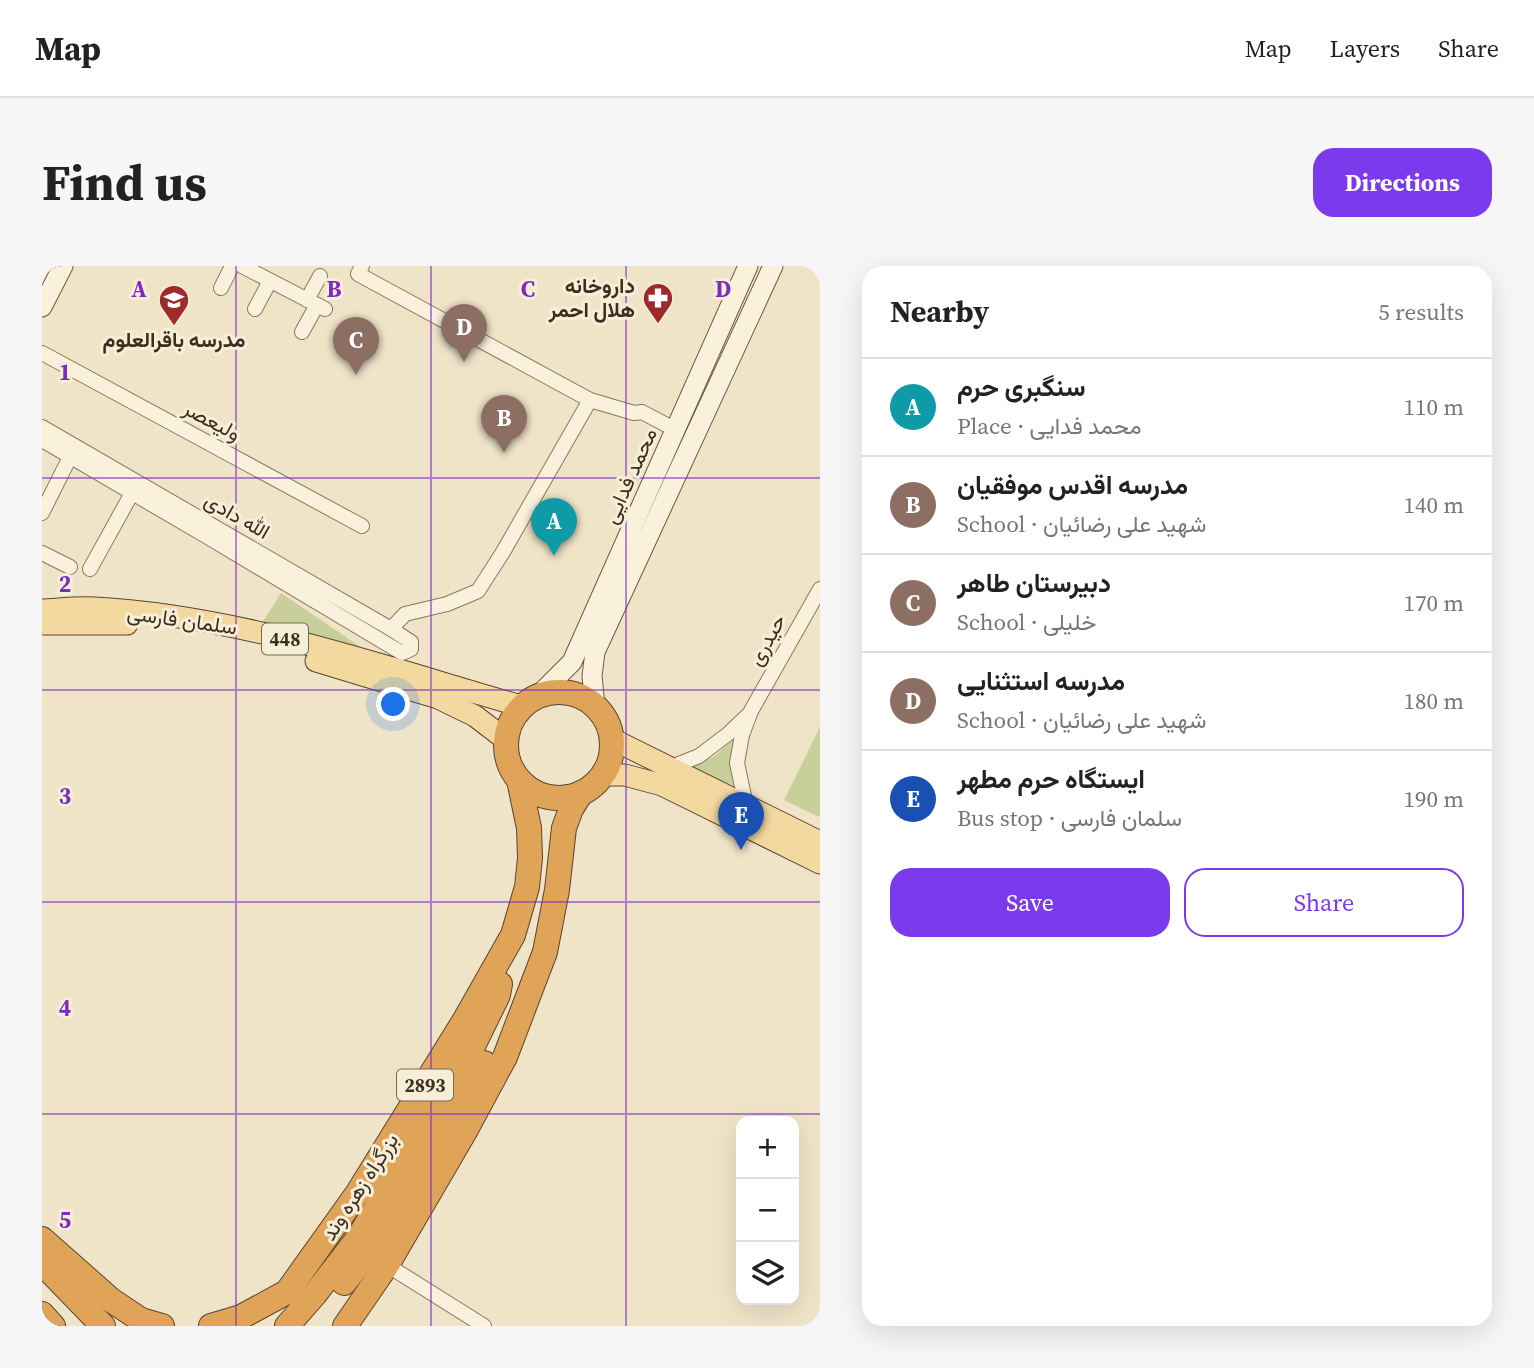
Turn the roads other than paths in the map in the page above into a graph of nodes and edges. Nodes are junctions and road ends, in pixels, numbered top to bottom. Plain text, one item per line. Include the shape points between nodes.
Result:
1 (62, 266) edge
2 (232, 266) edge
3 (242, 266) edge
4 (362, 266) edge
5 (748, 266) edge
6 (773, 266) edge
7 (320, 276) dead end
8 (270, 281) junction
9 (221, 288) dead end
10 (316, 304) junction
11 (42, 307) edge
12 (255, 309) dead end
13 (302, 332) dead end
14 (42, 353) edge
15 (590, 400) junction
16 (42, 427) edge
17 (676, 430) junction
18 (42, 440) edge
19 (70, 457) junction
20 (132, 493) junction
21 (42, 513) edge
22 (362, 526) dead end
23 (42, 553) edge
24 (70, 567) dead end
25 (90, 569) dead end
26 (820, 589) edge
27 (42, 610) edge
28 (42, 624) edge
29 (391, 629) junction
30 (530, 700) junction
31 (596, 705) junction
32 (751, 711) junction
33 (612, 738) junction
34 (505, 739) junction
35 (669, 768) junction
36 (603, 775) junction
37 (519, 780) junction
38 (581, 793) junction
39 (746, 805) junction
40 (820, 842) edge
41 (820, 863) edge
42 (513, 935) junction
43 (42, 1239) edge
44 (373, 1250) junction
45 (42, 1262) edge
46 (286, 1292) junction
47 (42, 1314) edge
48 (53, 1326) edge
49 (103, 1326) edge
50 (162, 1326) edge
51 (211, 1326) edge
52 (253, 1326) edge
53 (287, 1326) edge
54 (308, 1326) edge
55 (345, 1326) edge
56 (484, 1326) edge

1 - 11 street
2 - 9 street
3 - 8 street
4 - 15 street via 358,274
5 - 17 street, محمد فدایی
6 - 31 street, محمد فدایی via 595,652
7 - 10 street
8 - 10 street
8 - 12 street
10 - 13 street
14 - 22 street, ولیعصر
15 - 17 street via 642,412
15 - 29 street via 478,591 405,614
16 - 29 street, الله دادی
17 - 30 street, محمد فدایی via 572,662
18 - 19 street, الله دادی
19 - 20 street, الله دادی
19 - 21 street
20 - 25 street
20 - 29 street, الله دادی via 406,648
23 - 24 street
26 - 32 street, حیدری
27 - 30 main road, سلمان فارسی / 448 via 94,608 255,631
28 - 34 main road, سلمان فارسی / 448 via 135,625 195,631 257,645 438,698 475,716
30 - 31 highway via 554,691 569,692
30 - 34 highway via 513,715
31 - 33 highway
32 - 35 street via 699,756
32 - 39 street via 737,763
33 - 35 main road
33 - 36 highway
34 - 37 highway via 511,769
35 - 39 main road
36 - 38 highway
36 - 41 main road via 625,775 662,785
37 - 38 highway via 543,796
37 - 42 highway, بزرگراه زهره وند / 2893 via 530,858
38 - 44 highway, بزرگراه زهره وند / 2893 via 564,828 545,952 505,1057 464,1133
39 - 40 main road
42 - 44 highway, بزرگراه زهره وند via 498,995
42 - 46 highway, بزرگراه زهره وند / 2893 via 357,1194
43 - 50 highway via 111,1300 141,1320
44 - 53 highway, بزرگراه زهره وند via 315,1294
44 - 54 highway, بزرگراه زهره وند
44 - 55 highway, بزرگراه زهره وند / 2893
44 - 56 street
45 - 49 highway
46 - 51 highway, بزرگراه زهره وند / 2893 via 241,1317
46 - 52 highway
47 - 48 highway

